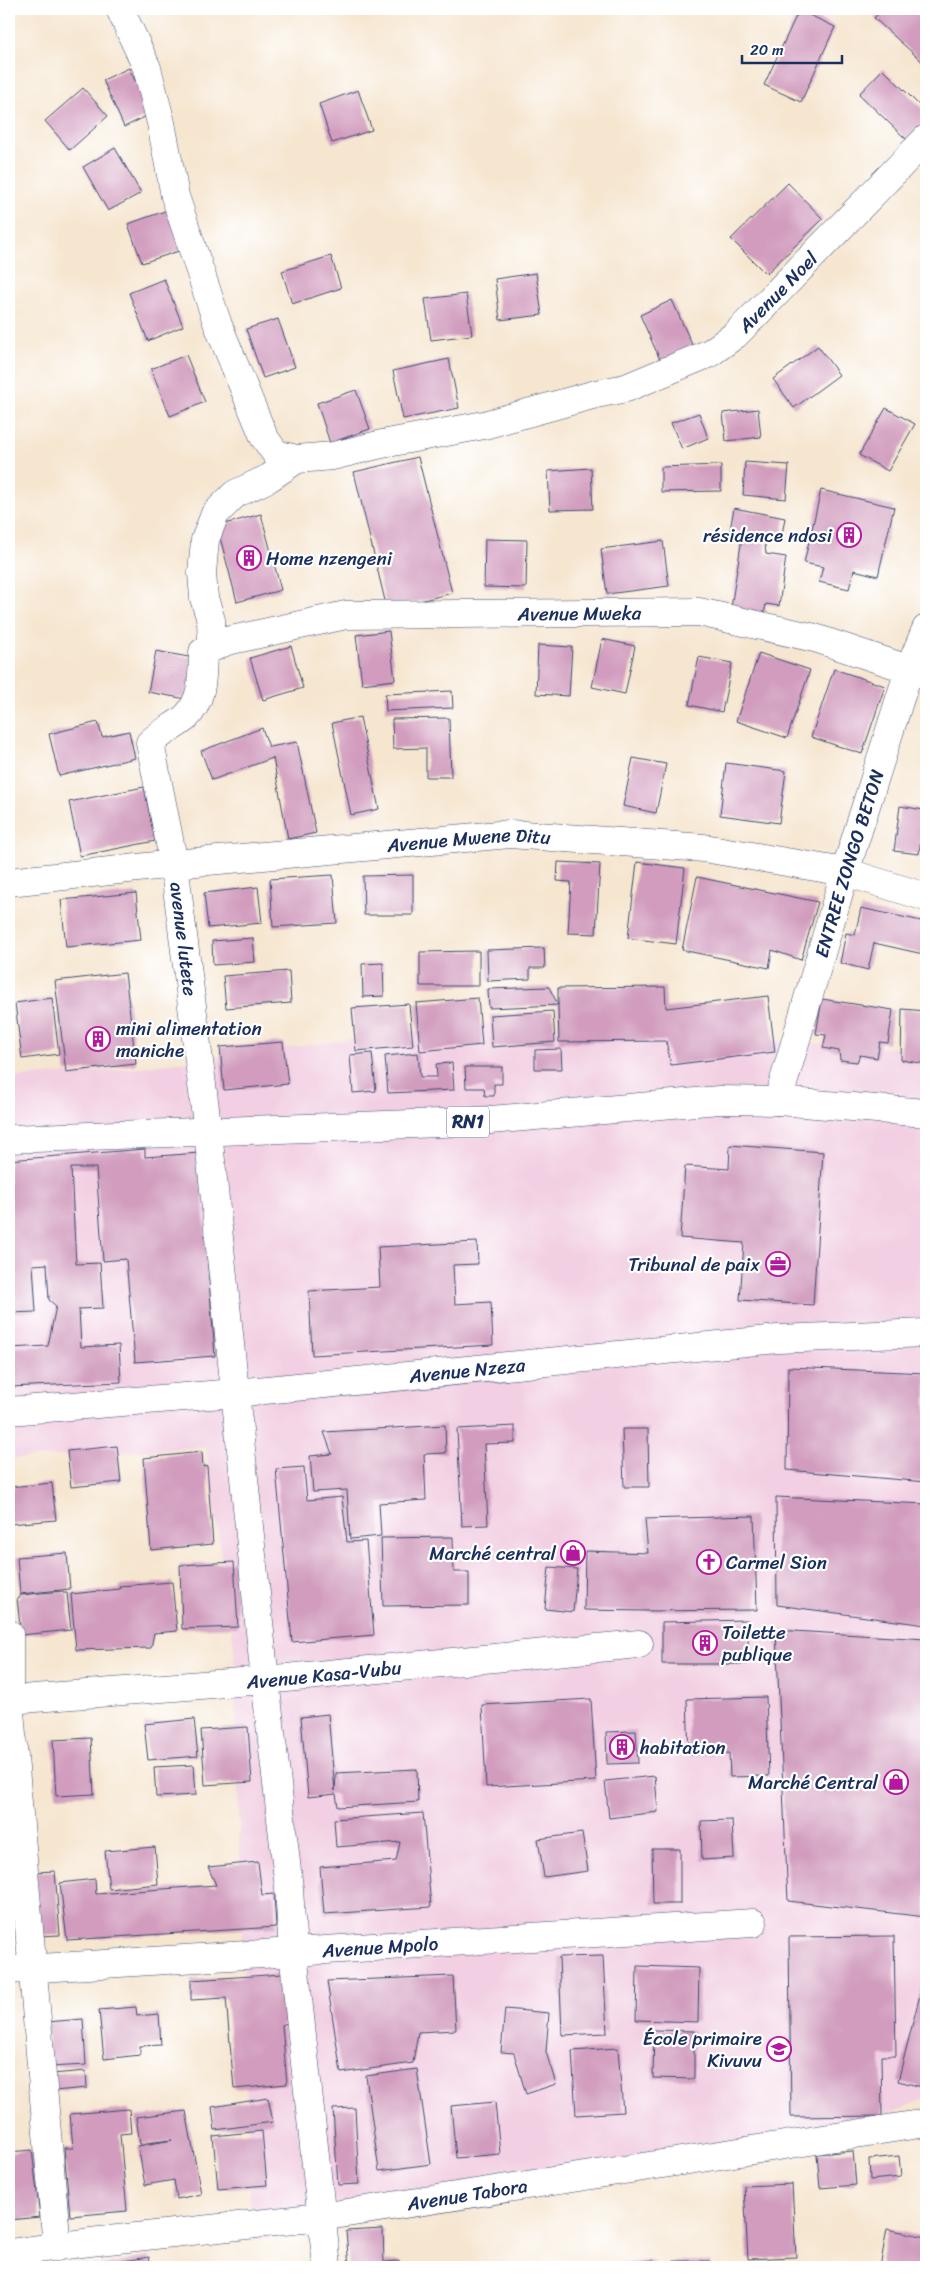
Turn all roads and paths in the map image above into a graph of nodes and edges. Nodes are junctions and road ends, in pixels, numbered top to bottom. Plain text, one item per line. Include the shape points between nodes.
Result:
1 (120, 9) edge
2 (926, 140) edge
3 (297, 459) junction
4 (926, 629) edge
5 (220, 643) junction
6 (918, 672) edge
7 (174, 864) junction
8 (845, 872) junction
9 (9, 882) edge
10 (926, 897) edge
11 (778, 1102) junction
12 (926, 1113) edge
13 (208, 1132) junction
14 (9, 1139) edge
15 (926, 1333) edge
16 (235, 1394) junction
17 (9, 1411) edge
18 (9, 1634) edge
19 (639, 1644) dead end
20 (265, 1680) junction
21 (9, 1700) edge
22 (753, 1923) dead end
23 (293, 1952) junction
24 (21, 1969) edge
25 (926, 2124) edge
26 (321, 2218) junction
27 (57, 2247) junction
28 (9, 2253) edge
29 (327, 2267) edge

1 - 3 main road via 147,68 175,196 218,325 264,437 276,454
2 - 3 main road, Avenue Noel via 735,335 710,353 626,388 484,425 333,456
3 - 5 main road via 269,478 235,494 215,514 205,540 202,573 204,598
4 - 6 main road, ENTREE ZONGO BETON
5 - 6 main road, Avenue Mweka via 346,615 699,612 814,638
5 - 7 main road, avenue lutete via 203,652 200,694 194,706 185,718 150,743
6 - 8 main road, ENTREE ZONGO BETON
7 - 8 main road, Avenue Mwene Ditu via 510,834 704,848
7 - 9 main road, Avenue Mwene Ditu
7 - 13 main road, avenue lutete
8 - 10 main road, Avenue Mwene Ditu
8 - 11 main road, ENTREE ZONGO BETON
11 - 12 main road, RN1
11 - 13 main road, RN1 via 719,1100 467,1122
13 - 14 main road, RN1
13 - 16 main road, avenue lutete
15 - 16 main road, Avenue Nzeza via 778,1338
16 - 17 main road, Avenue Nzeza
16 - 20 main road, avenue lutete
18 - 21 main road
19 - 20 main road, Avenue Kasa-Vubu
20 - 21 main road, Avenue Kasa-Vubu
20 - 23 main road, avenue lutete via 289,1888
21 - 24 main road
22 - 23 main road, Avenue Mpolo
23 - 24 main road, Avenue Mpolo
23 - 26 main road, avenue lutete
24 - 27 main road
25 - 26 main road, Avenue Tabora
26 - 27 main road, Avenue Tabora
26 - 29 main road, avenue lutete
27 - 28 main road, Avenue Tabora

